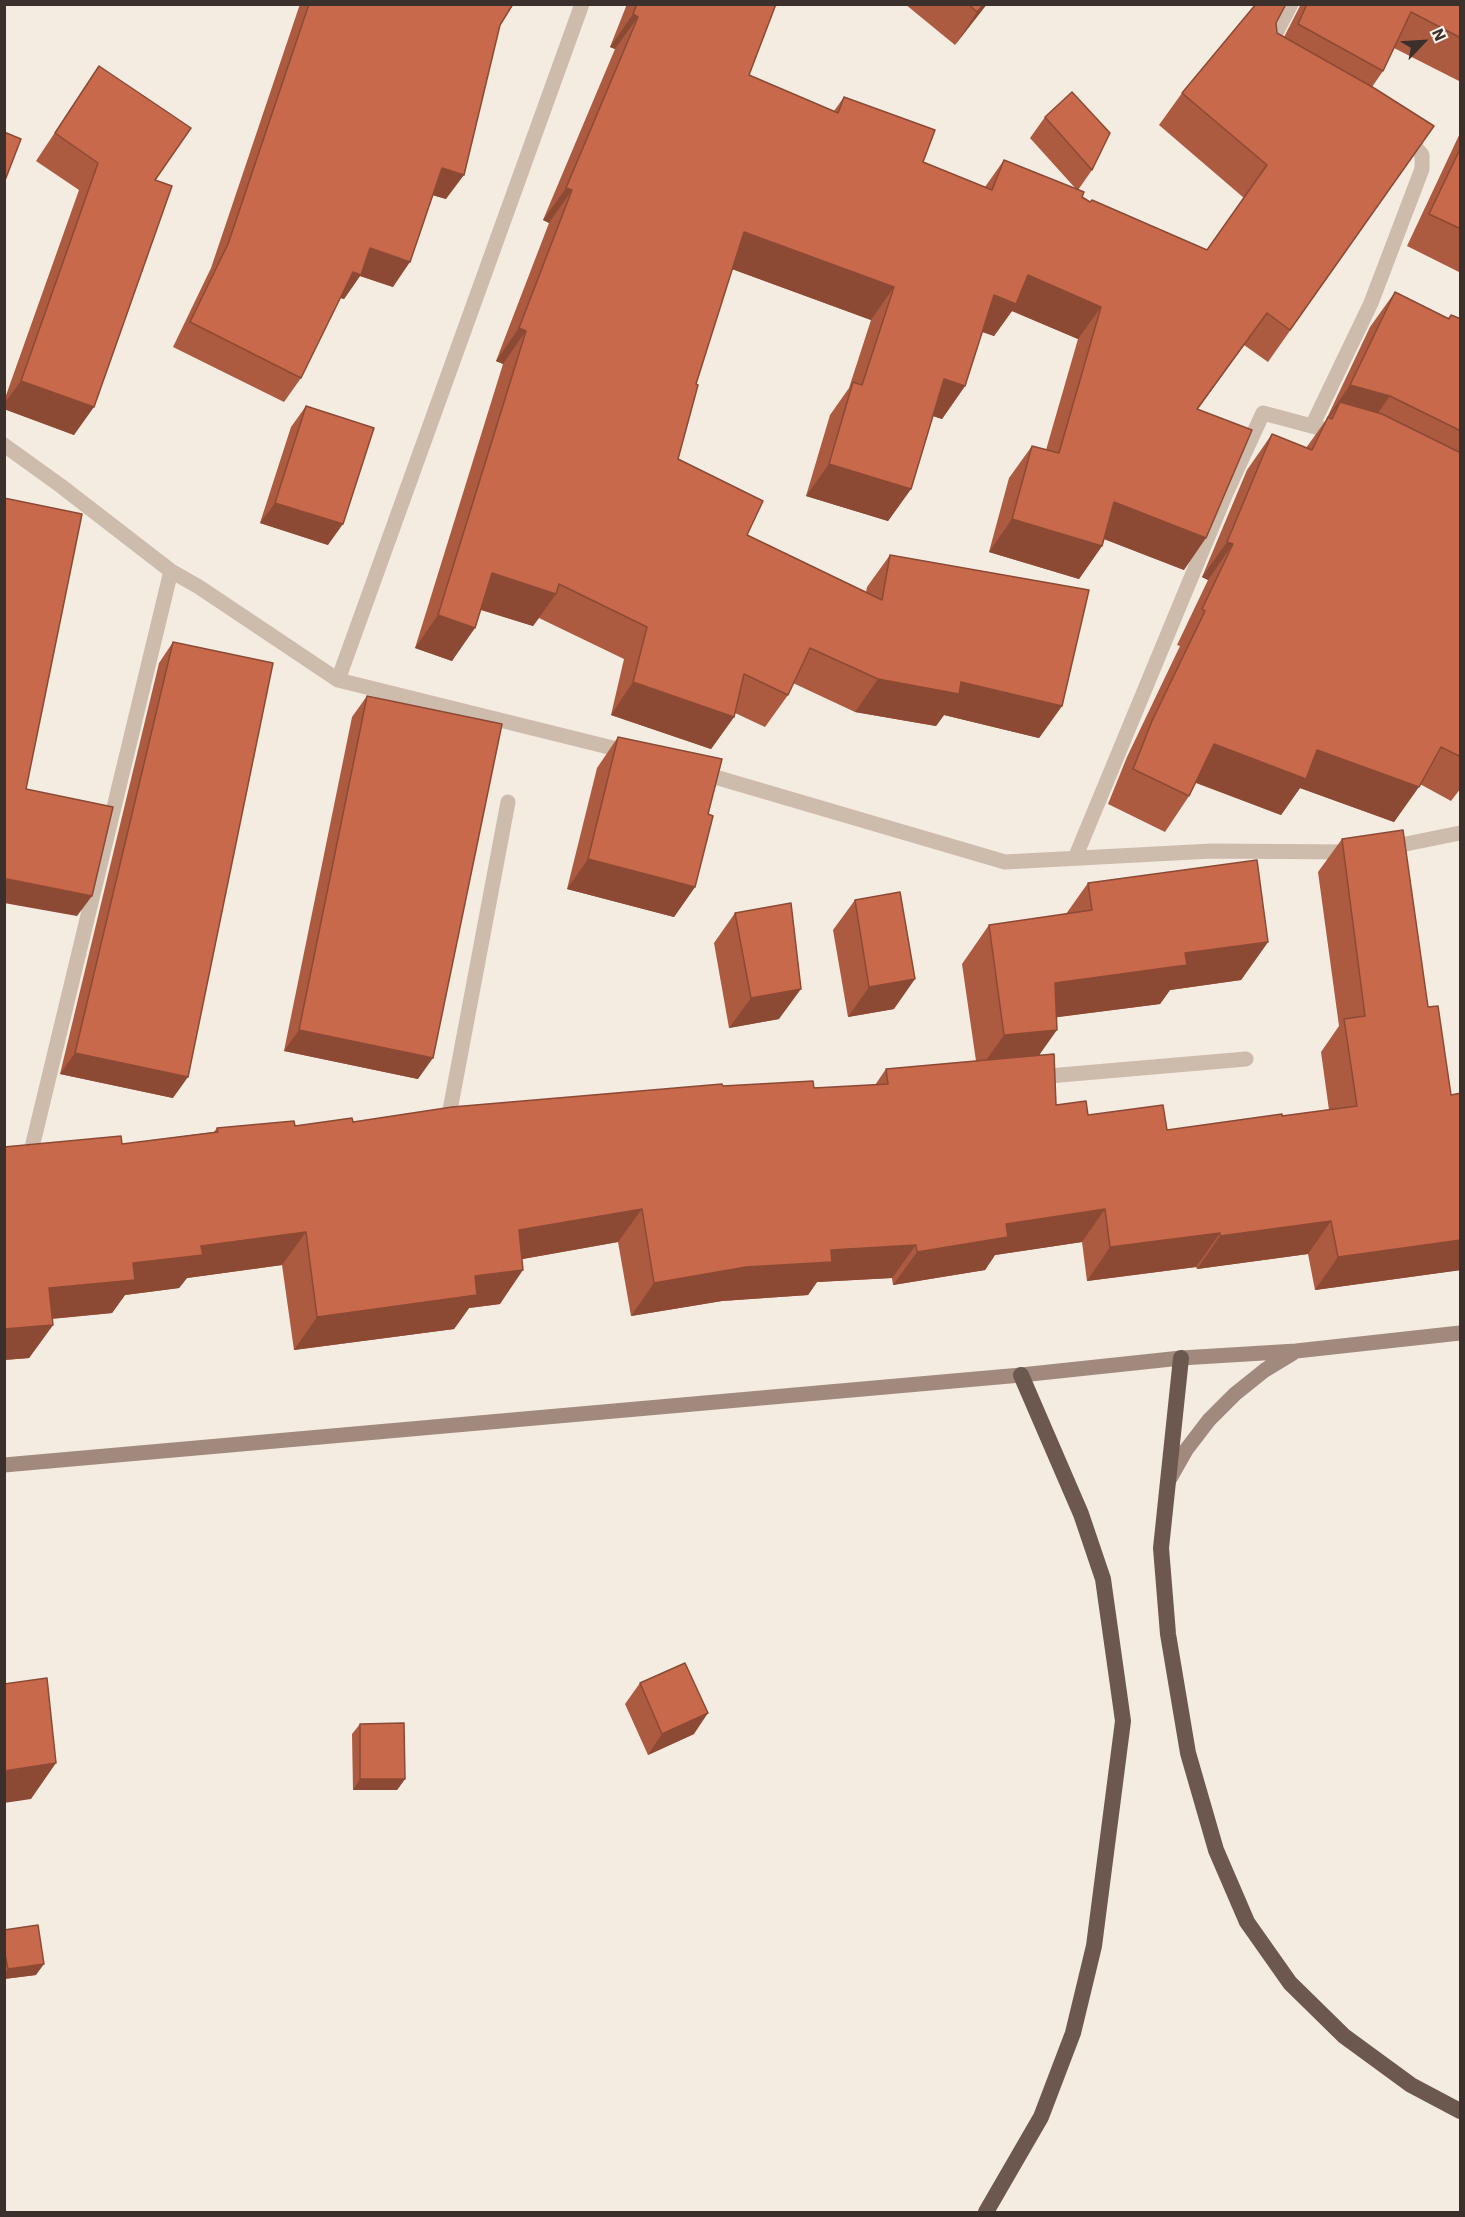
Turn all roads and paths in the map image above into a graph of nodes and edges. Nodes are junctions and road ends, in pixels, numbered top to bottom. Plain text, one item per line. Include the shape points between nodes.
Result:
1 (582, 4) edge
2 (1291, 4) edge
3 (1272, 66) edge
4 (1393, 133) edge
5 (1312, 426) junction
6 (1351, 437) edge
7 (4, 445) edge
8 (171, 571) junction
9 (338, 681) junction
10 (642, 756) edge
11 (687, 769) edge
12 (508, 802) dead end
13 (1461, 833) edge
14 (1076, 858) junction
15 (1246, 1059) dead end
16 (1019, 1079) edge
17 (447, 1128) edge
18 (27, 1166) edge
19 (1461, 1334) edge
20 (1296, 1351) junction
21 (1180, 1358) junction
22 (1021, 1375) junction
23 (4, 1465) edge
24 (1169, 1480) junction
25 (1461, 2111) edge
26 (986, 2212) edge

1 - 9 street
2 - 3 street via 1262,60
4 - 5 street via 1413,144 1422,155 1422,169 1376,305
5 - 6 street
5 - 14 street via 1263,413 1227,490
7 - 8 street
8 - 9 street
8 - 18 street
9 - 10 street
11 - 14 street via 1005,862
12 - 17 street
13 - 14 street via 1370,851 1212,851
15 - 16 street
19 - 20 main road
20 - 21 main road
20 - 24 main road via 1265,1370 1209,1420
21 - 22 main road
21 - 24 highway
22 - 23 main road
22 - 26 highway via 1081,1514 1103,1579 1123,1721 1094,1946 1073,2033 1041,2117
24 - 25 highway via 1161,1548 1168,1634 1188,1753 1216,1850 1247,1922 1290,1983 1344,2036 1411,2085

